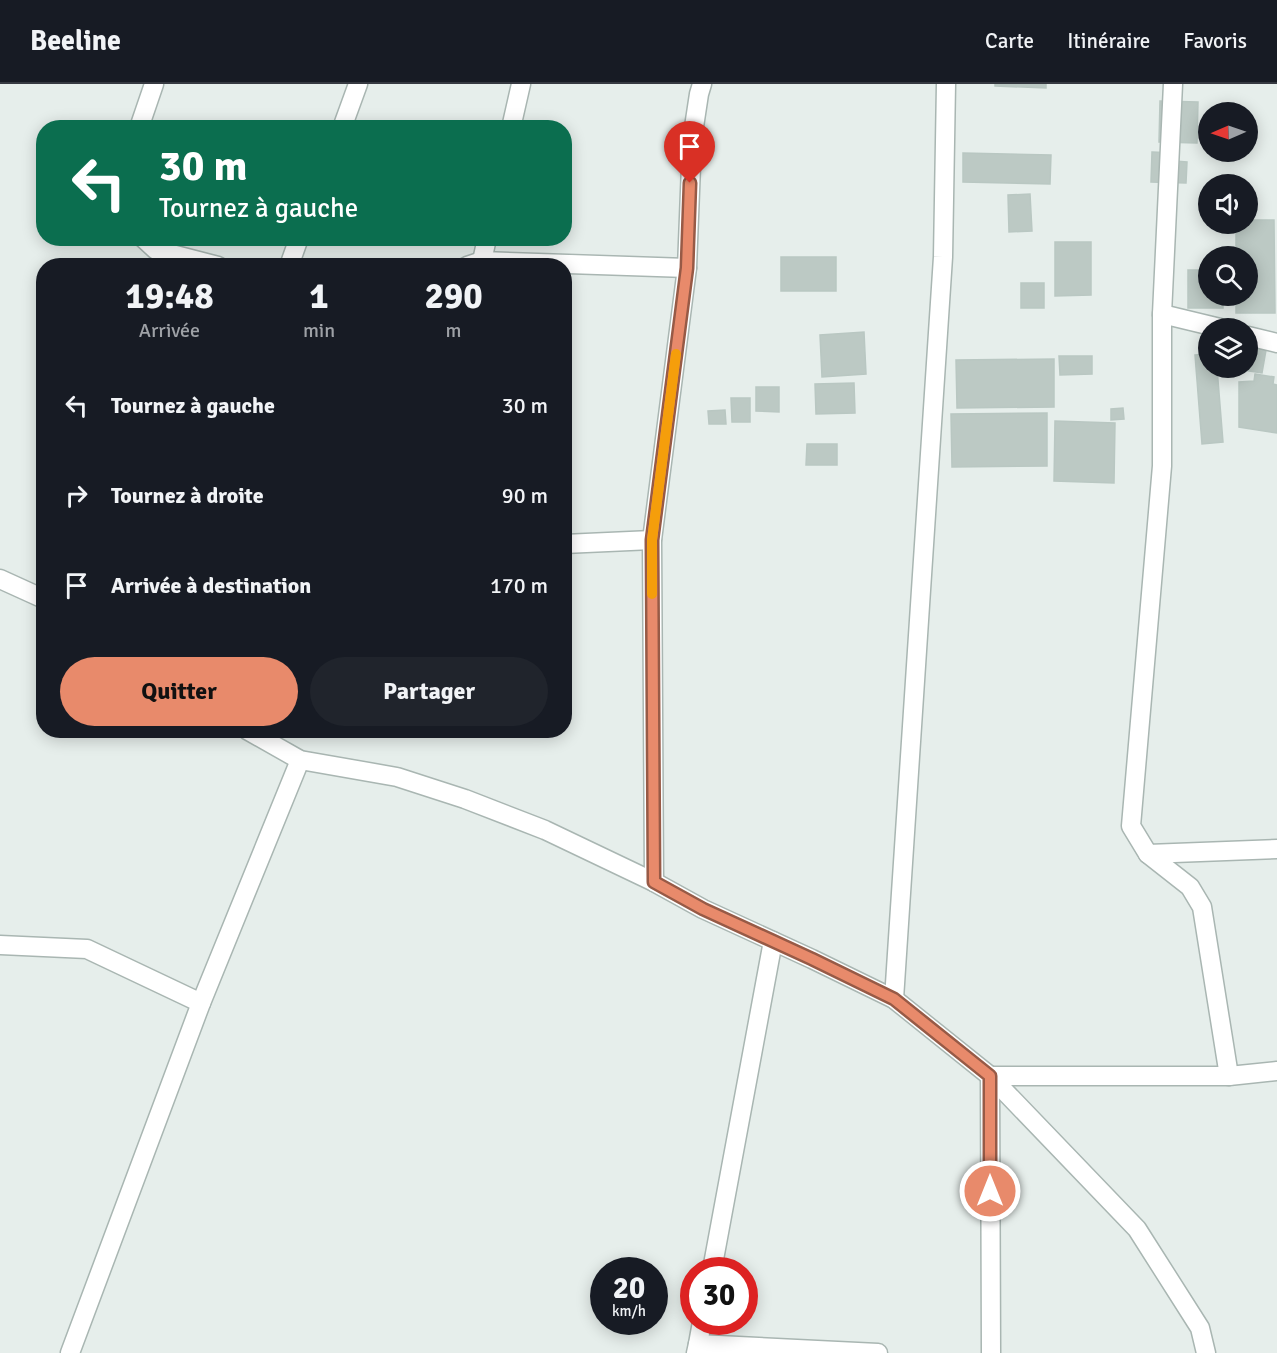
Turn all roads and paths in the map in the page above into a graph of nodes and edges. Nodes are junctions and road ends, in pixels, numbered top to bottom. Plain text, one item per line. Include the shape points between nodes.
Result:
1 (154, 84) edge
2 (358, 84) edge
3 (521, 84) edge
4 (702, 84) edge
5 (946, 84) edge
6 (1173, 84) edge
7 (142, 120) edge
8 (345, 120) edge
9 (513, 120) edge
10 (152, 246) edge
11 (187, 258) edge
12 (572, 265) edge
13 (687, 268) junction
14 (1162, 314) junction
15 (1198, 323) edge
16 (1258, 338) edge
17 (1277, 343) edge
18 (652, 540) junction
19 (572, 543) edge
20 (0, 579) edge
21 (36, 595) edge
22 (261, 738) edge
23 (300, 760) junction
24 (1277, 849) edge
25 (1148, 854) junction
26 (654, 882) junction
27 (773, 941) junction
28 (0, 945) edge
29 (894, 999) junction
30 (201, 1003) junction
31 (1277, 1071) edge
32 (990, 1076) junction
33 (1229, 1076) junction
34 (714, 1257) edge
35 (697, 1348) edge
36 (70, 1353) edge
37 (878, 1353) edge
38 (991, 1353) edge
39 (1206, 1353) edge

1 - 7 street
2 - 8 street
3 - 9 street
4 - 13 street via 692,140
5 - 29 street via 943,257
6 - 14 street
10 - 11 street
12 - 13 street
13 - 18 street
14 - 15 street
14 - 25 street via 1162,466 1131,826
16 - 17 street
18 - 19 street
18 - 26 street
20 - 21 street
22 - 23 street
23 - 26 street via 397,777 465,799 545,830
23 - 30 street
24 - 25 street
25 - 33 street via 1190,887 1202,907
26 - 27 street
27 - 29 street
27 - 34 street
28 - 30 street via 87,949
29 - 32 street
30 - 36 street
31 - 33 street
32 - 33 street
32 - 38 street
32 - 39 street via 1137,1229 1200,1328
35 - 37 street

